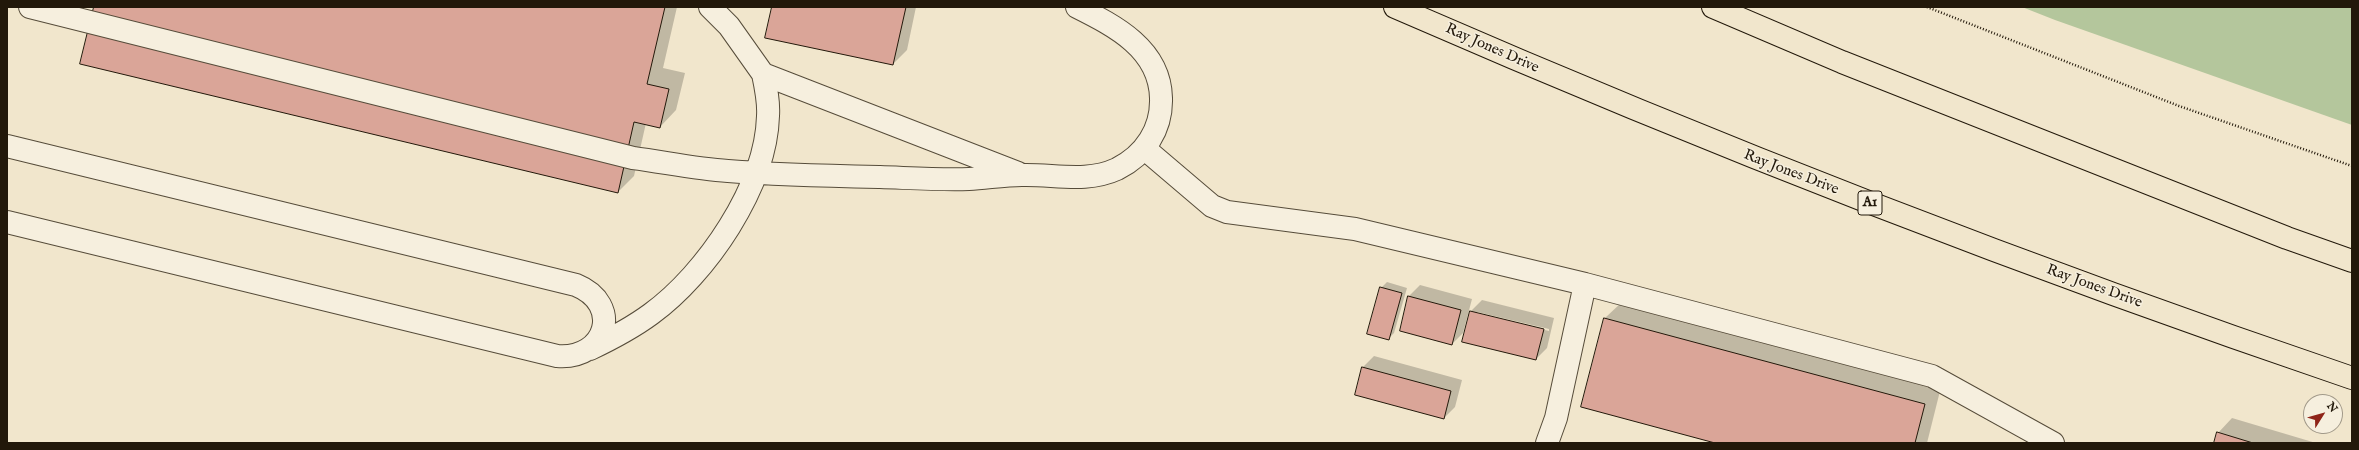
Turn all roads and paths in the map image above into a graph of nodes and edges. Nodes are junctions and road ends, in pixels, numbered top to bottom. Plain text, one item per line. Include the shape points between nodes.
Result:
1 (30, 7) edge
2 (710, 7) edge
3 (1077, 7) edge
4 (1395, 7) edge
5 (1713, 7) edge
6 (1927, 7) edge
7 (763, 74) junction
8 (7, 146) edge
9 (1144, 149) junction
10 (2352, 166) edge
11 (756, 172) junction
12 (1023, 174) junction
13 (7, 222) edge
14 (2352, 261) edge
15 (1585, 284) junction
16 (584, 353) junction
17 (2352, 378) edge
18 (1547, 443) edge
19 (2053, 443) edge

1 - 11 lane via 633,158 727,171
2 - 7 lane via 729,26
3 - 9 lane via 1126,34 1150,61 1161,94 1162,112
4 - 17 highway, Ray Jones Drive / A1 via 1772,166 2038,267
5 - 14 highway via 1842,62 2287,238
6 - 10 path via 2179,106
7 - 11 lane via 768,117
7 - 12 lane
8 - 16 lane via 576,285 587,289 596,297 602,307 604,318 599,341
9 - 12 lane via 1131,161 1102,174 1055,178
9 - 15 lane via 1212,206 1227,212 1355,229
11 - 12 lane via 969,179
11 - 16 lane via 737,215 717,248 683,286 652,314 627,331
13 - 16 lane via 557,356 569,357
15 - 18 lane via 1556,418
15 - 19 lane via 1932,376

